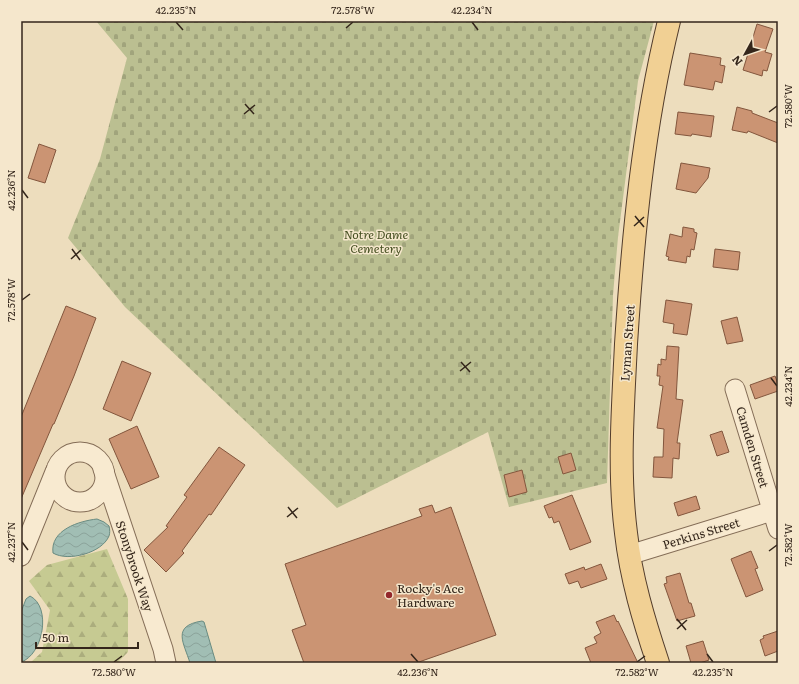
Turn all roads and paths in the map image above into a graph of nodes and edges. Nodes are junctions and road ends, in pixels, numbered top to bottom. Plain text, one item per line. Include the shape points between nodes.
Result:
1 (669, 21) edge
2 (735, 389) dead end
3 (58, 467) junction
4 (103, 469) junction
5 (772, 511) junction
6 (778, 529) edge
7 (629, 555) junction
8 (21, 556) edge
9 (166, 663) edge
10 (658, 663) edge

1 - 7 main road, Lyman Street via 654,89 632,257 622,436 622,499
2 - 5 street, Camden Street
3 - 4 street, Stonybrook Way via 67,456 81,452 95,458
3 - 4 street via 55,481 58,490 69,500 79,502 93,499 100,492 105,479
3 - 8 street, Stonybrook Way
4 - 9 street, Stonybrook Way
5 - 6 street, Camden Street
5 - 7 street, Perkins Street
7 - 10 main road, Lyman Street

